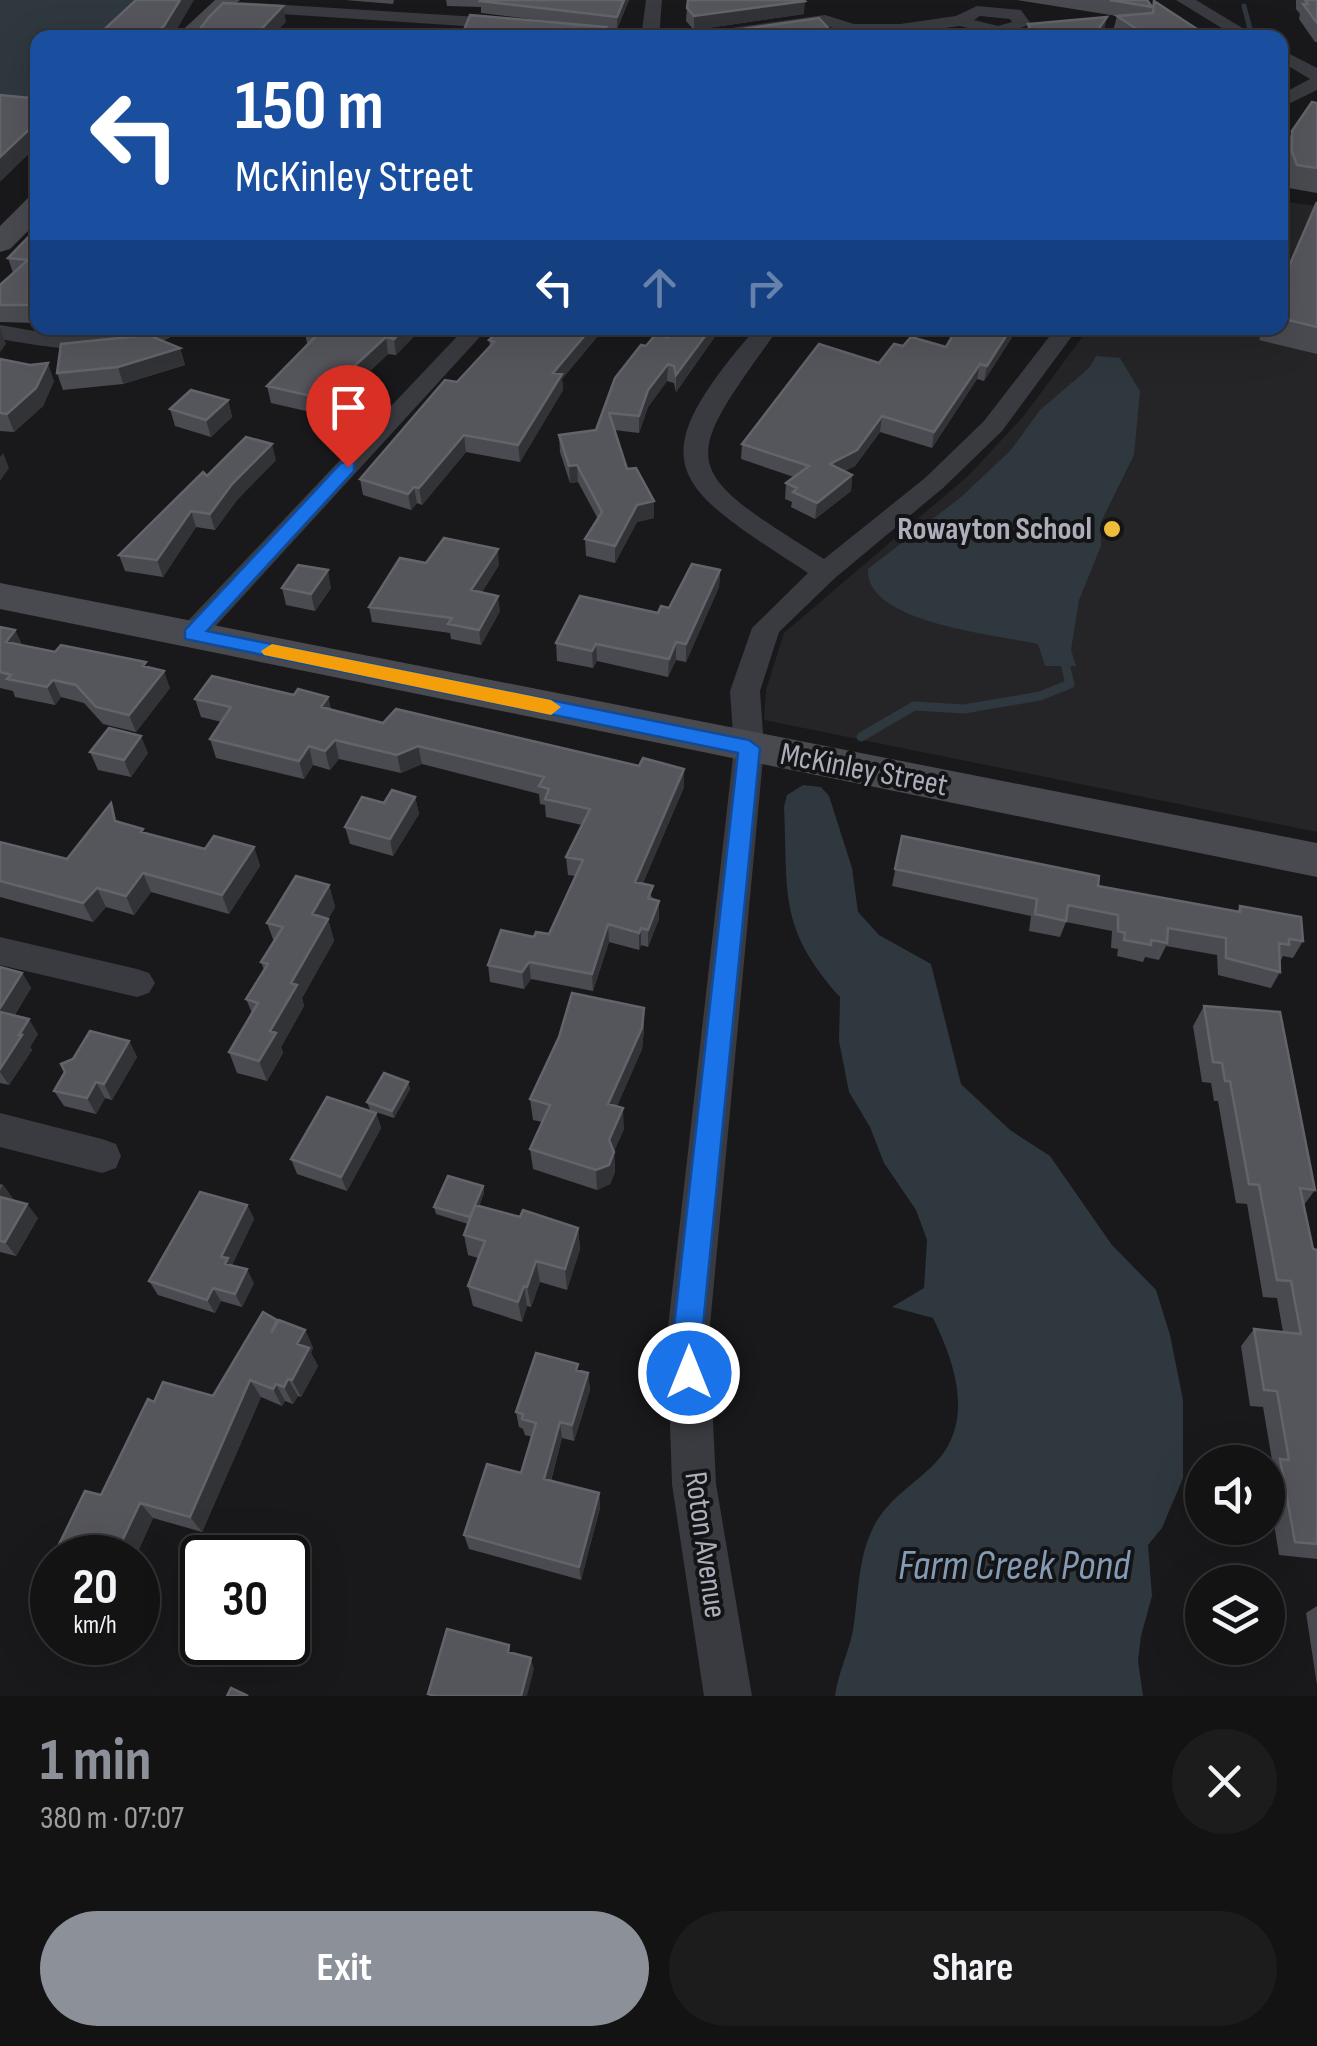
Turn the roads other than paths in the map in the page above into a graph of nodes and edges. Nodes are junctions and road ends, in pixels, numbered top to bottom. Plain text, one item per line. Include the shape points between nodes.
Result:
1 (654, 0) edge
2 (816, 0) edge
3 (1184, 0) edge
4 (225, 3) edge
5 (281, 6) edge
6 (824, 20) junction
7 (960, 21) dead end
8 (195, 30) edge
9 (562, 30) edge
10 (651, 30) edge
11 (752, 30) edge
12 (1237, 30) edge
13 (1288, 59) edge
14 (1317, 79) edge
15 (1288, 97) edge
16 (30, 216) edge
17 (0, 244) edge
18 (0, 332) edge
19 (152, 335) edge
20 (471, 335) edge
21 (758, 335) edge
22 (1061, 335) edge
23 (826, 572) junction
24 (0, 596) edge
25 (192, 634) junction
26 (749, 748) junction
27 (1317, 860) edge
28 (0, 950) edge
29 (137, 983) dead end
30 (0, 1130) edge
31 (102, 1156) dead end
32 (728, 1696) edge

1 - 10 street
2 - 6 street
3 - 12 street
4 - 5 street
4 - 8 main road
5 - 9 street
6 - 7 street via 867,30
6 - 11 street
13 - 14 street
14 - 15 street
16 - 17 main road
18 - 19 street via 105,346
20 - 25 street
21 - 23 street via 714,398 696,438 694,466 717,500
22 - 23 street, Roton Avenue via 992,426
23 - 26 street, Roton Avenue via 766,628 745,692
24 - 25 main road, McKinley Street
25 - 26 main road, McKinley Street
26 - 27 main road, McKinley Street
26 - 32 street, Roton Avenue via 688,1336 694,1484
28 - 29 street
30 - 31 street

